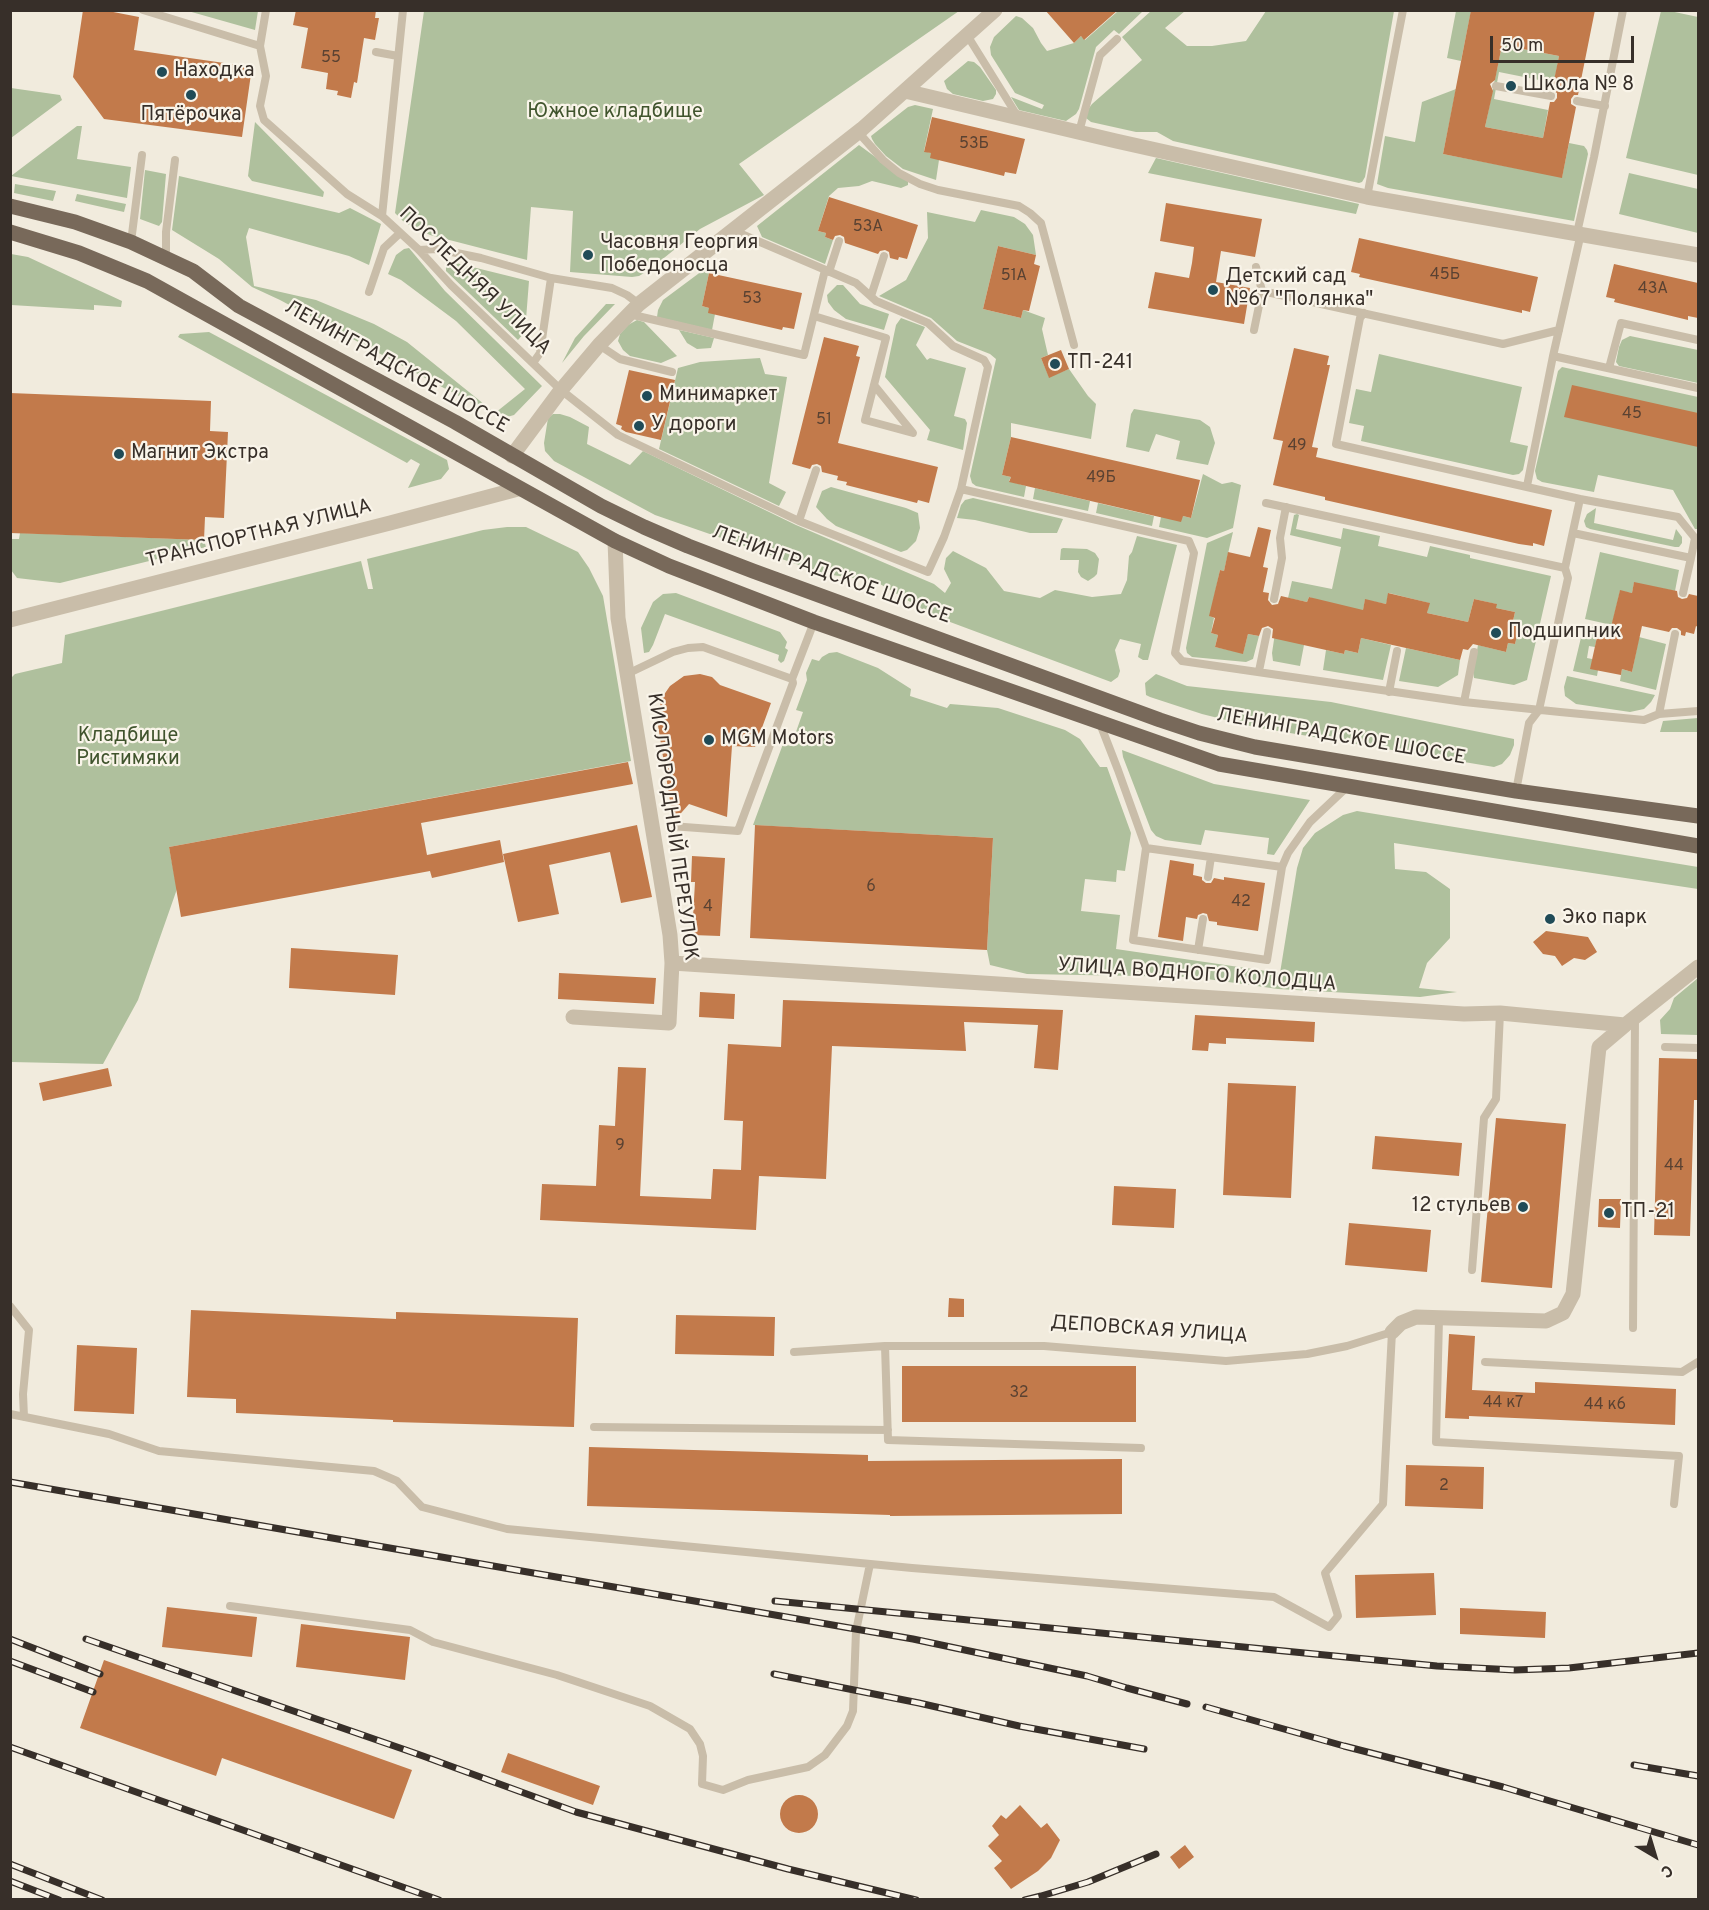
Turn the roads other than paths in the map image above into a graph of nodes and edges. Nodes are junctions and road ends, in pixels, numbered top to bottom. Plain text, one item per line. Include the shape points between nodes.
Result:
1 (143, 10) edge
2 (266, 10) edge
3 (403, 10) edge
4 (995, 10) edge
5 (1403, 10) edge
6 (1623, 10) edge
7 (967, 35) junction
8 (1118, 39) dead end
9 (260, 46) junction
10 (376, 52) dead end
11 (398, 56) junction
12 (1496, 86) dead end
13 (905, 91) junction
14 (1551, 96) dead end
15 (1577, 101) dead end
16 (1605, 106) junction
17 (1018, 117) junction
18 (858, 132) junction
19 (1079, 132) junction
20 (142, 155) dead end
21 (175, 160) dead end
22 (1367, 197) junction
23 (10, 206) edge
24 (382, 216) junction
25 (732, 230) junction
26 (10, 232) edge
27 (400, 233) junction
28 (1579, 233) junction
29 (839, 241) dead end
30 (131, 242) junction
31 (419, 250) junction
32 (1698, 255) edge
33 (884, 256) dead end
34 (166, 258) junction
35 (1256, 267) dead end
36 (827, 271) junction
37 (551, 278) junction
38 (1262, 291) junction
39 (369, 292) dead end
40 (871, 296) junction
41 (634, 309) junction
42 (1364, 313) junction
43 (814, 315) junction
44 (1254, 330) dead end
45 (1559, 330) junction
46 (1698, 340) edge
47 (599, 345) junction
48 (1074, 345) dead end
49 (1553, 356) junction
50 (533, 363) junction
51 (1609, 368) junction
52 (672, 372) dead end
53 (874, 385) junction
54 (1698, 388) edge
55 (561, 390) junction
56 (512, 456) junction
57 (816, 470) dead end
58 (1527, 486) junction
59 (518, 489) junction
60 (961, 489) junction
61 (1580, 499) junction
62 (1266, 503) dead end
63 (1286, 507) junction
64 (799, 521) junction
65 (1573, 533) junction
66 (1697, 538) edge
67 (615, 541) junction
68 (1691, 558) junction
69 (1566, 568) junction
70 (1683, 593) dead end
71 (1274, 599) dead end
72 (11, 621) edge
73 (814, 622) junction
74 (1267, 632) dead end
75 (1675, 634) dead end
76 (1397, 651) dead end
77 (1474, 652) dead end
78 (1259, 671) junction
79 (627, 674) junction
80 (792, 679) junction
81 (1389, 692) junction
82 (1464, 702) junction
83 (1539, 710) junction
84 (1698, 711) edge
85 (1659, 714) junction
86 (1098, 721) junction
87 (1347, 787) junction
88 (1516, 791) junction
89 (1698, 816) edge
90 (671, 826) dead end
91 (1698, 846) edge
92 (1146, 848) junction
93 (1211, 857) junction
94 (1282, 867) junction
95 (1208, 878) dead end
96 (1203, 920) dead end
97 (1198, 950) junction
98 (672, 963) junction
99 (1698, 967) edge
100 (1500, 1013) junction
101 (573, 1017) dead end
102 (1630, 1022) junction
103 (1665, 1047) dead end
104 (1698, 1048) edge
105 (1472, 1270) dead end
106 (10, 1306) edge
107 (1439, 1319) junction
108 (1633, 1328) dead end
109 (1392, 1332) junction
110 (885, 1346) junction
111 (794, 1352) dead end
112 (1485, 1362) dead end
113 (1698, 1362) edge
114 (10, 1414) edge
115 (24, 1417) junction
116 (594, 1427) dead end
117 (888, 1430) junction
118 (1141, 1448) dead end
119 (1674, 1504) dead end
120 (870, 1564) junction
121 (230, 1606) dead end

1 - 9 lane
2 - 9 lane
3 - 11 lane, ПОСЛЕДНЯЯ УЛИЦА
4 - 7 street
5 - 22 lane
6 - 16 lane
7 - 13 street
7 - 17 lane
8 - 19 lane via 1100,55
9 - 24 lane via 266,76 260,106 264,120 347,194
10 - 11 lane
11 - 24 lane, ПОСЛЕДНЯЯ УЛИЦА
12 - 14 lane
13 - 17 street
13 - 18 street
15 - 16 lane
16 - 28 lane
17 - 19 street
18 - 25 street
18 - 48 lane via 883,160 920,184 1019,206 1041,223
19 - 22 street
20 - 30 lane
21 - 34 lane
22 - 28 street
23 - 30 main road, ЛЕНИНГРАДСКОЕ ШОССЕ via 75,222
24 - 27 lane, ПОСЛЕДНЯЯ УЛИЦА
25 - 36 lane
25 - 41 street
26 - 59 main road via 80,253 147,281
27 - 31 lane, ПОСЛЕДНЯЯ УЛИЦА
27 - 39 lane via 384,248
28 - 32 street
28 - 45 lane
29 - 36 lane
30 - 34 main road, ЛЕНИНГРАДСКОЕ ШОССЕ
31 - 37 lane via 437,249 481,258
31 - 50 lane, ПОСЛЕДНЯЯ УЛИЦА
33 - 40 lane
34 - 56 main road, ЛЕНИНГРАДСКОЕ ШОССЕ via 193,271 239,306
35 - 38 lane
36 - 40 lane via 855,283
36 - 43 lane
37 - 41 lane via 612,288 627,295
37 - 50 lane via 540,353
38 - 42 lane
38 - 44 lane
40 - 60 lane via 928,323 953,346 984,360 988,367
41 - 43 lane via 804,355
41 - 47 street
42 - 45 lane via 1503,344
42 - 58 lane via 1336,444
43 - 53 lane via 886,338
45 - 49 lane
46 - 51 lane via 1620,323
47 - 52 lane via 620,359
47 - 55 street
49 - 51 lane
49 - 58 lane
50 - 55 lane, ПОСЛЕДНЯЯ УЛИЦА
51 - 54 lane
53 - 53 lane via 865,420 913,433 887,401
55 - 56 street
55 - 64 lane, ПОСЛЕДНЯЯ УЛИЦА via 618,435
56 - 88 main road, ЛЕНИНГРАДСКОЕ ШОССЕ via 601,506 688,546 1199,733 1255,747
57 - 64 lane
58 - 61 lane
59 - 67 main road
59 - 72 street, ТРАНСПОРТНАЯ УЛИЦА
60 - 64 lane, ПОСЛЕДНЯЯ УЛИЦА via 928,572
60 - 78 lane via 1189,541 1194,553 1175,653 1182,661
61 - 65 lane
61 - 66 lane via 1678,517
62 - 63 lane
63 - 69 lane
63 - 71 lane
65 - 68 lane
65 - 69 lane
66 - 68 lane
67 - 73 main road
67 - 79 street, КИСЛОРОДНЫЙ ПЕРЕУЛОК via 618,618
68 - 70 lane
69 - 83 lane via 1568,578
73 - 80 lane
73 - 86 main road
74 - 78 lane
75 - 85 lane
76 - 81 lane
77 - 82 lane
78 - 81 lane
79 - 80 lane via 673,652 703,647
79 - 98 street, КИСЛОРОДНЫЙ ПЕРЕУЛОК
80 - 90 lane via 738,831
81 - 82 lane
82 - 83 lane
83 - 85 lane via 1644,720
83 - 88 lane via 1529,723
84 - 85 lane
86 - 87 main road via 1219,764
86 - 92 lane
87 - 91 main road
87 - 94 lane via 1310,822
88 - 89 main road, ЛЕНИНГРАДСКОЕ ШОССЕ
92 - 93 lane
92 - 97 lane via 1133,940
93 - 94 lane
93 - 95 lane
94 - 97 lane via 1267,960
96 - 97 lane
98 - 100 street, УЛИЦА ВОДНОГО КОЛОДЦА via 1452,1014
98 - 101 street, КИСЛОРОДНЫЙ ПЕРЕУЛОК via 669,1023
99 - 102 street
100 - 102 street, УЛИЦА ВОДНОГО КОЛОДЦА
100 - 105 lane via 1496,1099 1484,1118
102 - 107 street, ДЕПОВСКАЯ УЛИЦА via 1599,1047 1573,1294 1563,1313 1546,1321
102 - 108 lane
103 - 104 lane
106 - 115 lane via 29,1330
107 - 109 street, ДЕПОВСКАЯ УЛИЦА via 1416,1317
107 - 119 lane via 1436,1442 1678,1456
109 - 110 lane, ДЕПОВСКАЯ УЛИЦА via 1307,1354 1226,1361 1044,1346
109 - 120 lane via 1383,1504 1325,1573 1338,1616 1329,1627 1274,1598
110 - 111 lane, ДЕПОВСКАЯ УЛИЦА
110 - 117 lane
112 - 113 lane via 1682,1372
114 - 115 lane
115 - 120 lane via 109,1434 159,1451 374,1471 397,1481 422,1507 507,1529
116 - 117 lane
117 - 118 lane via 888,1440
120 - 121 lane via 856,1631 853,1711 847,1726 825,1755 808,1767 748,1780 723,1790 702,1784 703,1756 690,1729 650,1706 557,1675 433,1642 410,1630

